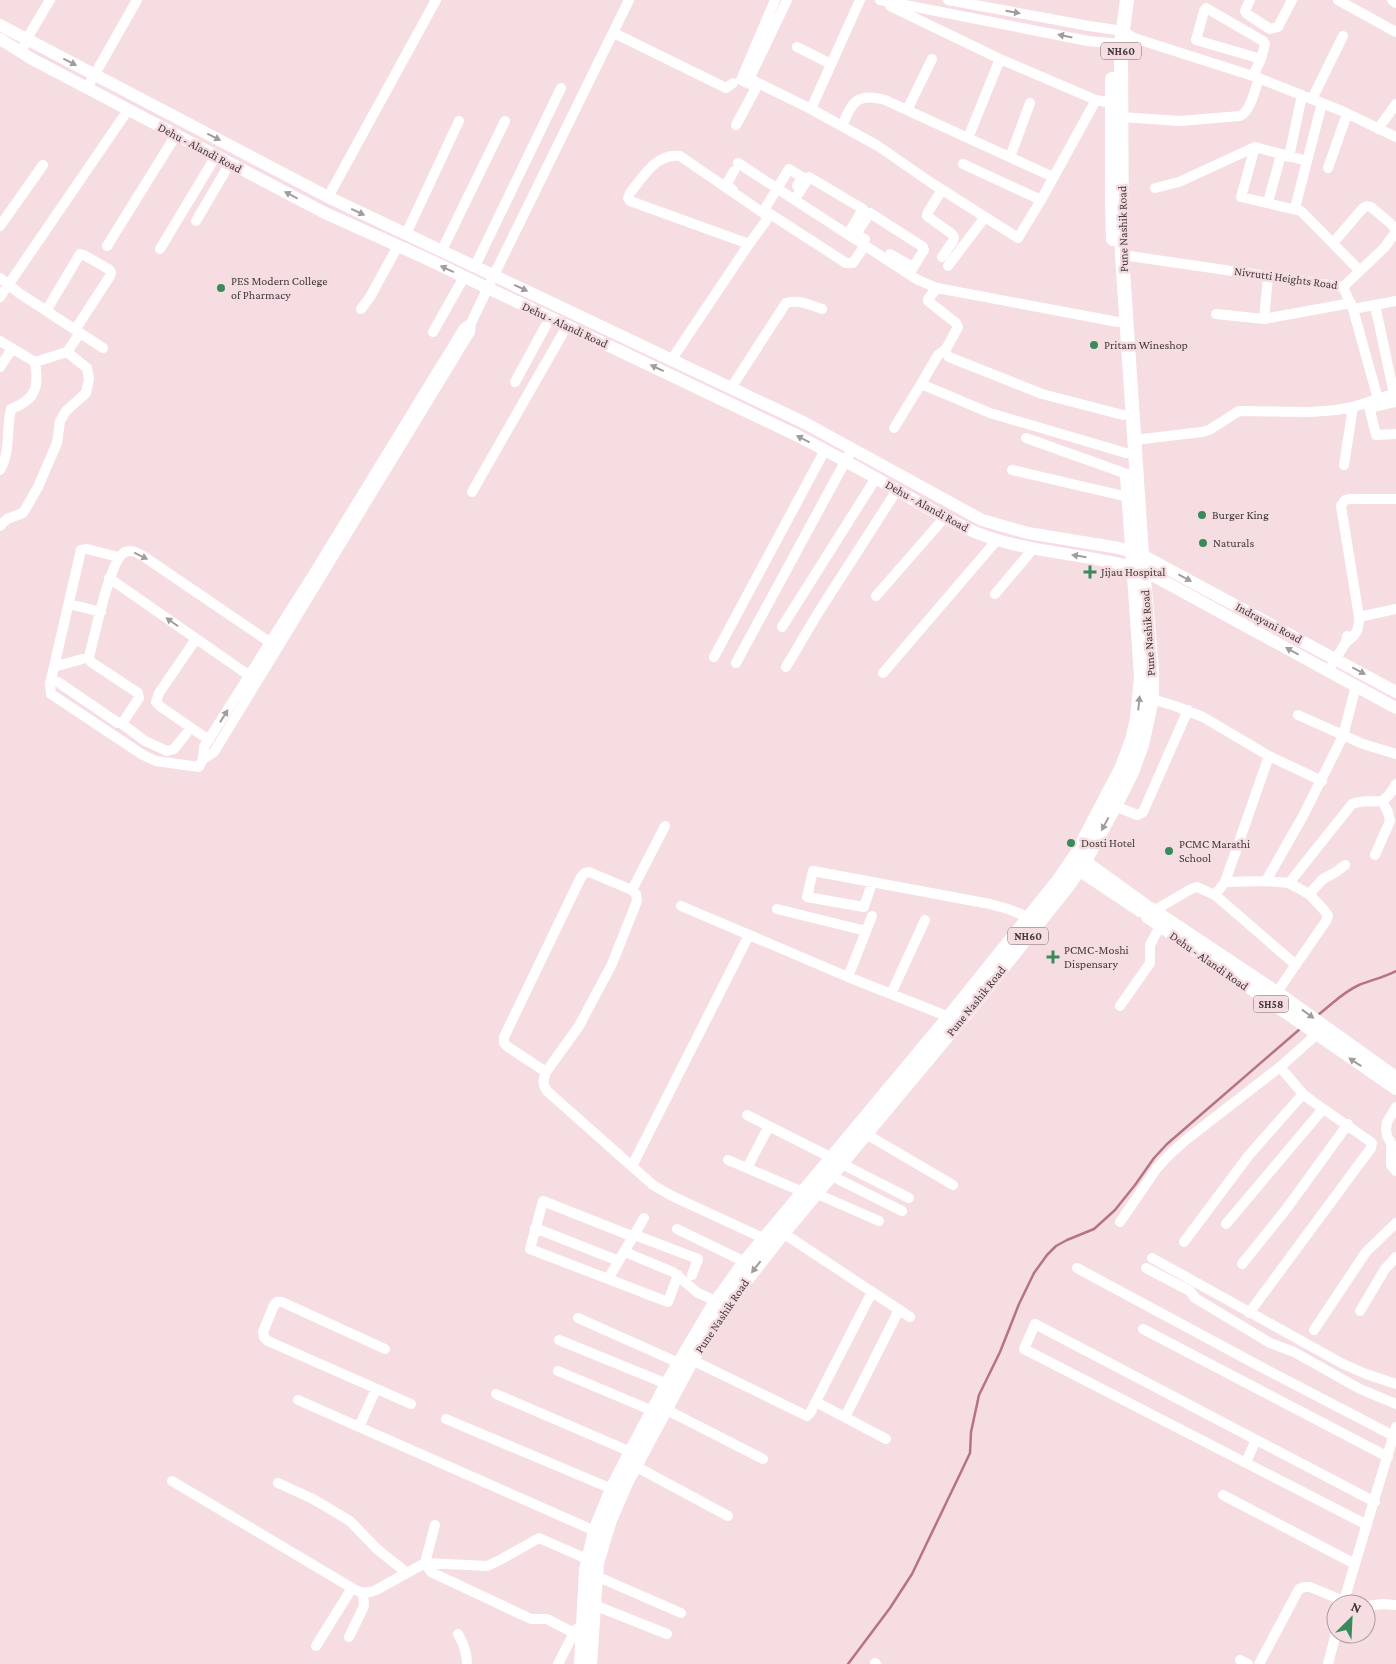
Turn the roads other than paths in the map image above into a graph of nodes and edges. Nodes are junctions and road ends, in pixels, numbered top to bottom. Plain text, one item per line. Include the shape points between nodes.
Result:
1 (50, 0) edge
2 (137, 0) edge
3 (436, 0) edge
4 (629, 0) edge
5 (775, 0) edge
6 (787, 0) edge
7 (860, 0) edge
8 (879, 0) edge
9 (948, 0) edge
10 (1118, 0) edge
11 (1126, 0) edge
12 (1250, 0) edge
13 (1292, 0) edge
14 (1338, 0) edge
15 (1392, 0) edge
16 (1396, 3) edge
17 (0, 25) edge
18 (1396, 32) edge
19 (614, 33) junction
20 (1343, 36) dead end
21 (1121, 37) junction
22 (0, 39) edge
23 (24, 46) junction
24 (797, 46) dead end
25 (932, 59) dead end
26 (1000, 59) junction
27 (1261, 59) junction
28 (831, 64) junction
29 (94, 75) junction
30 (1256, 77) junction
31 (733, 84) dead end
32 (87, 88) junction
33 (561, 88) dead end
34 (1307, 97) junction
35 (1096, 100) junction
36 (1030, 103) dead end
37 (1111, 103) junction
38 (1322, 103) junction
39 (1396, 104) edge
40 (811, 109) junction
41 (128, 110) junction
42 (906, 110) junction
43 (1347, 114) junction
44 (1121, 117) junction
45 (459, 121) dead end
46 (505, 122) dead end
47 (736, 125) dead end
48 (842, 126) junction
49 (1378, 128) junction
50 (176, 135) junction
51 (1396, 137) edge
52 (968, 138) junction
53 (1255, 147) junction
54 (216, 156) junction
55 (1285, 156) junction
56 (1010, 157) junction
57 (1307, 161) junction
58 (230, 163) junction
59 (963, 164) dead end
60 (43, 165) dead end
61 (1328, 168) dead end
62 (1052, 177) junction
63 (778, 188) junction
64 (1155, 188) dead end
65 (942, 190) junction
66 (328, 197) junction
67 (793, 198) junction
68 (1041, 200) junction
69 (1268, 202) junction
70 (1295, 208) junction
71 (764, 210) junction
72 (985, 217) junction
73 (196, 221) dead end
74 (0, 226) edge
75 (406, 234) junction
76 (848, 234) junction
77 (1333, 243) junction
78 (749, 244) junction
79 (865, 245) junction
80 (107, 246) dead end
81 (398, 246) junction
82 (160, 249) dead end
83 (442, 250) junction
84 (1122, 255) junction
85 (942, 257) dead end
86 (475, 266) junction
87 (948, 266) dead end
88 (911, 270) junction
89 (1360, 271) junction
90 (494, 275) junction
91 (1268, 276) junction
92 (464, 277) junction
93 (4, 280) edge
94 (1343, 286) junction
95 (488, 288) junction
96 (937, 288) junction
97 (0, 297) edge
98 (1396, 301) edge
99 (1375, 305) junction
100 (1352, 306) junction
101 (361, 309) dead end
102 (822, 309) dead end
103 (46, 311) junction
104 (1216, 314) dead end
105 (550, 318) junction
106 (1264, 319) junction
107 (1118, 322) junction
108 (567, 326) junction
109 (78, 331) junction
110 (433, 332) dead end
111 (0, 342) edge
112 (103, 348) dead end
113 (12, 349) junction
114 (946, 349) junction
115 (67, 352) junction
116 (672, 360) junction
117 (35, 362) junction
118 (0, 367) edge
119 (444, 369) junction
120 (515, 382) dead end
121 (921, 384) junction
122 (731, 388) junction
123 (1395, 396) edge
124 (1372, 403) junction
125 (1353, 407) junction
126 (1123, 415) junction
127 (894, 428) dead end
128 (1396, 434) edge
129 (1026, 438) dead end
130 (1134, 440) junction
131 (852, 448) junction
132 (825, 450) junction
133 (1126, 453) junction
134 (846, 460) junction
135 (1344, 466) dead end
136 (0, 470) edge
137 (1012, 470) dead end
138 (1127, 474) junction
139 (876, 478) junction
140 (897, 490) junction
141 (472, 492) dead end
142 (1128, 497) junction
143 (1396, 499) edge
144 (945, 517) junction
145 (0, 526) edge
146 (997, 540) junction
147 (1032, 549) junction
148 (1136, 552) junction
149 (118, 557) junction
150 (1138, 568) junction
151 (109, 578) junction
152 (995, 594) dead end
153 (876, 596) dead end
154 (69, 604) junction
155 (1396, 609) edge
156 (101, 612) junction
157 (1359, 621) junction
158 (782, 627) dead end
159 (196, 639) junction
160 (267, 640) junction
161 (89, 657) junction
162 (714, 657) dead end
163 (1336, 659) junction
164 (736, 663) dead end
165 (54, 667) junction
166 (786, 667) dead end
167 (1329, 671) junction
168 (883, 673) dead end
169 (249, 676) junction
170 (58, 682) dead end
171 (1356, 686) junction
172 (1396, 692) edge
173 (1152, 699) junction
174 (1396, 708) edge
175 (1188, 710) junction
176 (1298, 715) dead end
177 (121, 723) junction
178 (186, 734) dead end
179 (1343, 736) junction
180 (209, 740) junction
181 (1396, 754) edge
182 (1269, 756) junction
183 (203, 759) junction
184 (1322, 781) junction
185 (1396, 784) edge
186 (1382, 802) junction
187 (1115, 806) junction
188 (665, 826) dead end
189 (1375, 855) dead end
190 (1077, 863) junction
191 (1344, 864) dead end
192 (1266, 881) junction
193 (1225, 882) junction
194 (872, 883) junction
195 (1289, 883) junction
196 (632, 890) junction
197 (1309, 894) junction
198 (1215, 895) junction
199 (681, 906) dead end
200 (777, 909) dead end
201 (1148, 910) junction
202 (872, 916) dead end
203 (1030, 918) junction
204 (925, 920) dead end
205 (1160, 926) junction
206 (866, 931) junction
207 (749, 935) junction
208 (1296, 965) junction
209 (848, 977) junction
210 (1277, 992) junction
211 (891, 994) junction
212 (1120, 1006) dead end
213 (949, 1017) junction
214 (1316, 1035) junction
215 (1280, 1067) junction
216 (546, 1072) junction
217 (1396, 1077) edge
218 (1396, 1089) edge
219 (1303, 1094) junction
220 (1396, 1106) edge
221 (1323, 1109) junction
222 (747, 1115) dead end
223 (1348, 1124) junction
224 (769, 1126) junction
225 (866, 1134) junction
226 (728, 1160) dead end
227 (836, 1160) junction
228 (632, 1166) junction
229 (747, 1168) junction
230 (1396, 1171) edge
231 (830, 1175) junction
232 (952, 1186) dead end
233 (809, 1192) junction
234 (909, 1198) dead end
235 (902, 1211) dead end
236 (644, 1218) dead end
237 (879, 1220) dead end
238 (1120, 1222) dead end
239 (1396, 1223) edge
240 (1226, 1224) dead end
241 (535, 1228) junction
242 (677, 1229) dead end
243 (783, 1233) junction
244 (635, 1236) junction
245 (765, 1239) junction
246 (1184, 1242) dead end
247 (625, 1252) junction
248 (1396, 1257) edge
249 (1152, 1258) dead end
250 (619, 1261) junction
251 (745, 1262) junction
252 (1242, 1264) dead end
253 (1077, 1268) dead end
254 (1146, 1268) dead end
255 (678, 1275) junction
256 (692, 1275) dead end
257 (608, 1279) junction
258 (872, 1292) junction
259 (716, 1302) junction
260 (899, 1310) junction
261 (1360, 1311) dead end
262 (1249, 1312) junction
263 (910, 1317) dead end
264 (578, 1318) dead end
265 (1143, 1329) dead end
266 (1314, 1330) dead end
267 (559, 1340) dead end
268 (385, 1349) dead end
269 (685, 1362) junction
270 (558, 1371) dead end
271 (667, 1384) junction
272 (1396, 1384) edge
273 (376, 1389) junction
274 (496, 1394) dead end
275 (298, 1400) dead end
276 (816, 1402) junction
277 (411, 1404) dead end
278 (1396, 1404) edge
279 (659, 1410) junction
280 (844, 1417) junction
281 (446, 1418) dead end
282 (359, 1427) junction
283 (1395, 1431) edge
284 (886, 1439) dead end
285 (1256, 1440) junction
286 (631, 1452) junction
287 (1388, 1457) junction
288 (763, 1459) dead end
289 (1246, 1462) junction
290 (635, 1466) junction
291 (172, 1481) dead end
292 (278, 1483) dead end
293 (612, 1489) junction
294 (1223, 1495) dead end
295 (1375, 1502) junction
296 (728, 1516) dead end
297 (1367, 1524) junction
298 (436, 1525) dead end
299 (595, 1531) junction
300 (425, 1563) junction
301 (1355, 1564) junction
302 (594, 1566) junction
303 (407, 1573) junction
304 (352, 1588) junction
305 (363, 1593) junction
306 (1326, 1594) edge
307 (1346, 1594) edge
308 (594, 1605) junction
309 (1376, 1605) edge
310 (1396, 1605) edge
311 (681, 1613) dead end
312 (582, 1616) junction
313 (574, 1633) junction
314 (458, 1634) dead end
315 (667, 1634) dead end
316 (350, 1637) dead end
317 (1333, 1644) edge
318 (316, 1646) dead end
319 (467, 1664) edge
320 (558, 1664) edge
321 (581, 1664) edge
322 (590, 1664) edge
323 (1259, 1664) edge
324 (1328, 1664) edge

1 - 23 street
2 - 29 street
3 - 66 street
4 - 19 street
5 - 47 street via 741,80 757,88
6 - 40 street via 751,75 752,80
7 - 28 street
21 -> 8 street via 1088,41
8 - 26 street
9 -> 21 street
10 - 21 highway, Pune Nashik Road / NH60
11 - 21 highway, Pune Nashik Road / NH60
12 - 13 street via 1245,11 1247,14 1270,29 1278,27
14 - 18 street
15 - 16 street
17 - 23 main road, Dehu - Alandi Road
19 - 31 street via 726,88
19 - 90 street
20 - 34 street
21 - 30 street
21 - 37 highway, Pune Nashik Road / NH60
21 - 44 highway, Pune Nashik Road / NH60
22 - 23 main road, Dehu - Alandi Road
23 -> 29 main road, Dehu - Alandi Road
23 - 32 main road, Dehu - Alandi Road via 32,59
24 - 28 street
25 - 42 street
26 - 35 street
26 - 52 street
27 - 27 street via 1265,48 1262,41 1206,8 1196,40
27 - 30 street
28 - 40 street
29 - 32 street
29 -> 66 main road, Dehu - Alandi Road
30 - 34 street
30 - 44 street via 1248,109 1240,116 1180,121
32 - 41 main road, Dehu - Alandi Road
33 - 86 street
34 - 38 street
34 - 55 street
35 - 37 street
35 - 62 street
36 - 56 street
37 - 107 highway, Pune Nashik Road / NH60
38 - 43 street
38 - 57 street
39 - 49 street
40 - 48 street
41 - 50 main road, Dehu - Alandi Road
41 - 93 street
42 - 48 street via 873,97 863,97 855,101
42 - 52 street
43 - 49 street
43 - 61 street
44 - 84 highway, Pune Nashik Road / NH60
45 - 75 street
46 - 83 street
48 - 65 street via 894,156
49 - 51 street
50 - 54 main road, Dehu - Alandi Road
50 - 80 street
52 - 56 street
53 - 55 street
53 - 64 street via 1179,182
53 - 69 street via 1242,197
54 - 58 main road, Dehu - Alandi Road
54 - 82 street
55 - 57 street
55 - 69 street
56 - 62 street
57 - 70 street
58 - 73 street
81 -> 58 main road, Dehu - Alandi Road via 325,213
59 - 68 street
60 - 74 street
62 - 68 street
63 - 67 street
63 - 67 street via 789,169 802,177
63 - 71 street
63 - 71 street via 736,167 726,186
65 - 72 street
65 - 85 street via 927,216 954,237
66 -> 75 main road, Dehu - Alandi Road
67 - 76 street
67 - 76 street via 809,177 862,209
68 - 72 street via 1018,238
69 - 70 street
70 - 77 street
71 - 79 street via 846,263 853,263
72 - 87 street
75 - 83 main road, Dehu - Alandi Road
76 - 79 street
77 - 89 street
77 - 89 street via 1367,206 1394,227 1392,239
78 - 78 street via 766,221 766,214 680,156 661,158 630,193 630,201
78 - 116 street
79 - 88 street
92 -> 81 main road, Dehu - Alandi Road
81 - 101 street
83 - 86 main road, Dehu - Alandi Road
84 - 91 street, Nivrutti Heights Road
84 - 130 highway, Pune Nashik Road / NH60
86 - 90 main road, Dehu - Alandi Road
88 - 88 street via 856,234 868,214 923,247
88 - 96 street
89 - 94 street
90 - 95 street
90 -> 116 main road, Dehu - Alandi Road
91 - 94 street, Nivrutti Heights Road
91 - 106 street
92 - 95 main road, Dehu - Alandi Road
92 - 110 street
93 - 97 street
93 - 103 street
94 - 100 street, Nivrutti Heights Road
95 - 105 main road, Dehu - Alandi Road
95 - 119 street via 470,332
96 - 107 street
96 - 114 street via 928,301 958,327
98 - 99 street
99 - 100 street
99 - 123 street
100 - 106 street
100 - 124 street, Nivrutti Heights Road
102 - 122 street via 800,302 786,303
103 - 109 street
103 - 109 street via 80,254 110,270 110,276
104 - 106 street
105 - 108 main road, Dehu - Alandi Road
105 - 120 street
107 - 126 highway, Pune Nashik Road / NH60
132 -> 108 main road, Dehu - Alandi Road
108 - 141 street
109 - 112 street
109 - 115 street
111 - 113 street
113 - 117 street
113 - 118 street
114 - 121 street
114 - 126 street via 949,357 1042,394
115 - 117 street
115 - 145 street via 87,368 86,393 60,421 57,443 23,512
116 - 122 main road, Dehu - Alandi Road
117 - 136 street via 38,381 23,405 11,409 8,451
119 - 160 street
119 - 169 street
121 - 127 street
121 - 133 street via 990,413
122 - 131 main road, Dehu - Alandi Road
123 - 124 street
124 - 125 street
124 - 128 street, Nivrutti Heights Road via 1376,435
125 - 130 street via 1311,412 1238,411 1202,432
125 - 135 street
126 - 133 highway, Pune Nashik Road / NH60
129 - 138 street
130 - 148 highway, Pune Nashik Road / NH60
131 - 134 street
131 - 148 main road, Dehu - Alandi Road via 982,520 1028,533
132 - 134 main road, Dehu - Alandi Road
132 - 162 street
133 - 138 highway, Pune Nashik Road / NH60
134 - 139 main road, Dehu - Alandi Road
134 - 164 street
137 - 142 street
138 - 142 highway, Pune Nashik Road / NH60
139 - 140 main road, Dehu - Alandi Road
139 - 158 street
140 - 144 main road, Dehu - Alandi Road
140 - 166 street
142 - 148 highway, Pune Nashik Road / NH60
143 - 157 street via 1349,499 1341,506
144 - 146 main road, Dehu - Alandi Road
144 - 153 street
146 - 147 main road, Dehu - Alandi Road
146 - 168 street
150 -> 147 main road, Dehu - Alandi Road
147 - 152 street
148 - 150 highway, Pune Nashik Road / NH60
148 -> 163 main road, Indrayani Road
149 - 151 street
149 - 154 street via 81,550
149 -> 160 street via 131,551 143,556
167 -> 150 main road, Indrayani Road
150 - 173 highway, Pune Nashik Road / NH60 via 1152,669
190 -> 150 highway, Pune Nashik Road / NH60 via 1122,767 1137,719 1141,676
151 - 156 street
159 -> 151 street
154 - 156 street
154 - 165 street
155 - 157 street
156 - 161 street
157 - 163 street via 1348,633
159 - 169 street
159 - 180 street via 156,702
160 - 169 street
161 - 165 street
161 - 177 street via 94,665 139,695
163 - 167 street
163 -> 172 main road, Indrayani Road
165 - 183 street via 51,694 132,749 156,761 174,765 199,768
167 - 171 main road, Indrayani Road
180 -> 169 street
169 - 183 street via 214,752
170 - 177 street
171 - 174 main road, Indrayani Road
171 - 179 street
173 - 175 street
173 - 187 highway, Pune Nashik Road / NH60 via 1142,745
175 - 182 street
175 - 187 street via 1142,812 1137,815
176 - 179 street
177 - 178 street via 145,741 167,751 174,749
179 - 181 street
179 - 184 street
180 - 183 street via 204,747
182 - 184 street
182 - 193 street
184 - 192 street
185 - 186 street
186 - 189 street via 1390,821
186 - 195 street via 1352,804
187 -> 190 highway, Pune Nashik Road / NH60
188 - 196 street
190 - 201 main road, Dehu - Alandi Road / SH58
190 - 203 highway, Pune Nashik Road / NH60
190 - 225 highway, Pune Nashik Road / NH60 via 1021,946
191 - 197 street
192 - 193 street
192 - 195 street
193 - 198 street
194 - 194 street via 813,872 807,897 864,907
194 - 203 street via 990,904
195 - 197 street
196 - 216 street via 637,901 612,964 579,1026
196 - 216 street via 593,874 585,873 581,877 504,1037 508,1047
197 - 208 street via 1328,916
198 - 201 street via 1197,887
198 - 208 street
199 - 207 street
200 - 206 street
201 - 205 main road, Dehu - Alandi Road / SH58
201 - 210 main road, Dehu - Alandi Road / SH58
202 - 206 street
203 - 213 highway, Pune Nashik Road / NH60
204 - 211 street
205 - 212 street via 1150,945 1150,963
205 - 214 main road, Dehu - Alandi Road / SH58
206 - 209 street
207 - 209 street
207 - 228 street
208 - 210 street
209 - 211 street
210 -> 217 main road, Dehu - Alandi Road / SH58
211 - 213 street
213 - 227 highway, Pune Nashik Road / NH60
214 - 215 street
218 -> 214 main road, Dehu - Alandi Road / SH58
215 - 219 street
215 - 238 street via 1170,1154
216 - 228 street via 543,1085 547,1091
219 - 221 street
219 - 246 street via 1250,1155
220 - 230 street via 1386,1129 1392,1143 1391,1165
221 - 223 street
221 - 240 street
222 - 224 street
223 - 252 street
223 - 262 street via 1372,1144 1371,1148
224 - 227 street
224 - 229 street
225 - 227 highway, Pune Nashik Road / NH60
225 - 232 street
226 - 229 street
227 - 231 highway, Pune Nashik Road / NH60
227 - 233 highway, Pune Nashik Road / NH60
227 - 234 street
228 - 245 street via 653,1185 672,1196
229 - 233 street
231 - 233 highway, Pune Nashik Road / NH60
231 - 235 street
233 - 237 street
233 - 243 highway, Pune Nashik Road / NH60
233 - 245 highway, Pune Nashik Road / NH60
236 - 244 street
239 - 266 street via 1366,1252
241 - 244 street via 543,1201
241 - 250 street
241 - 257 street via 530,1249
242 - 251 street
243 - 258 street
243 -> 269 highway, Pune Nashik Road / NH60
244 - 247 street
244 - 256 street via 698,1259
245 - 251 highway, Pune Nashik Road / NH60
247 - 250 street
247 - 255 street
248 - 261 street
249 - 262 street
250 - 257 street
251 - 259 highway, Pune Nashik Road / NH60
253 - 283 street via 1263,1368
254 - 278 street via 1190,1291 1195,1298 1270,1343
255 - 257 street via 668,1302
255 - 259 street via 698,1293
258 - 260 street
258 - 276 street
259 - 269 highway, Pune Nashik Road / NH60
260 - 263 street
260 - 280 street
262 - 272 street via 1343,1364
264 - 269 street
265 - 287 street
267 - 271 street
268 - 273 street via 282,1302 274,1305 263,1332 268,1340
269 - 271 highway, Pune Nashik Road / NH60
269 - 276 street via 804,1416 810,1413
269 - 279 highway, Pune Nashik Road / NH60
270 - 279 street
271 - 279 highway, Pune Nashik Road / NH60
273 - 277 street
273 - 282 street
274 - 286 street
275 - 282 street
276 - 280 street
279 - 286 highway, Pune Nashik Road / NH60
279 - 288 street
279 - 290 highway, Pune Nashik Road / NH60
280 - 284 street
281 - 293 street
282 - 299 street
283 - 287 street
285 - 289 street
285 - 289 street via 1035,1324 1024,1349
285 - 295 street
286 - 293 highway, Pune Nashik Road / NH60
287 - 295 street
289 - 297 street
290 - 296 street
290 - 302 highway, Pune Nashik Road / NH60 via 610,1520
291 - 304 street
292 - 303 street via 314,1499 350,1521
293 - 299 highway, Pune Nashik Road / NH60
294 - 301 street
295 - 297 street
297 - 301 street
298 - 300 street
299 - 302 highway, Pune Nashik Road / NH60
300 - 302 street via 490,1565 539,1538
300 - 303 street
300 - 313 street via 439,1577 530,1619 547,1619
301 - 307 street
302 - 308 highway, Pune Nashik Road / NH60
302 - 311 street
302 - 312 highway, Pune Nashik Road / NH60
303 - 305 street
304 - 305 street
304 - 318 street
305 - 316 street via 364,1606
306 - 323 street via 1310,1587 1299,1589
308 - 315 street
308 - 322 highway, Pune Nashik Road / NH60
309 - 310 street
312 - 313 street
312 - 321 highway, Pune Nashik Road / NH60
313 - 320 street
314 - 319 street via 467,1654
317 - 324 street

